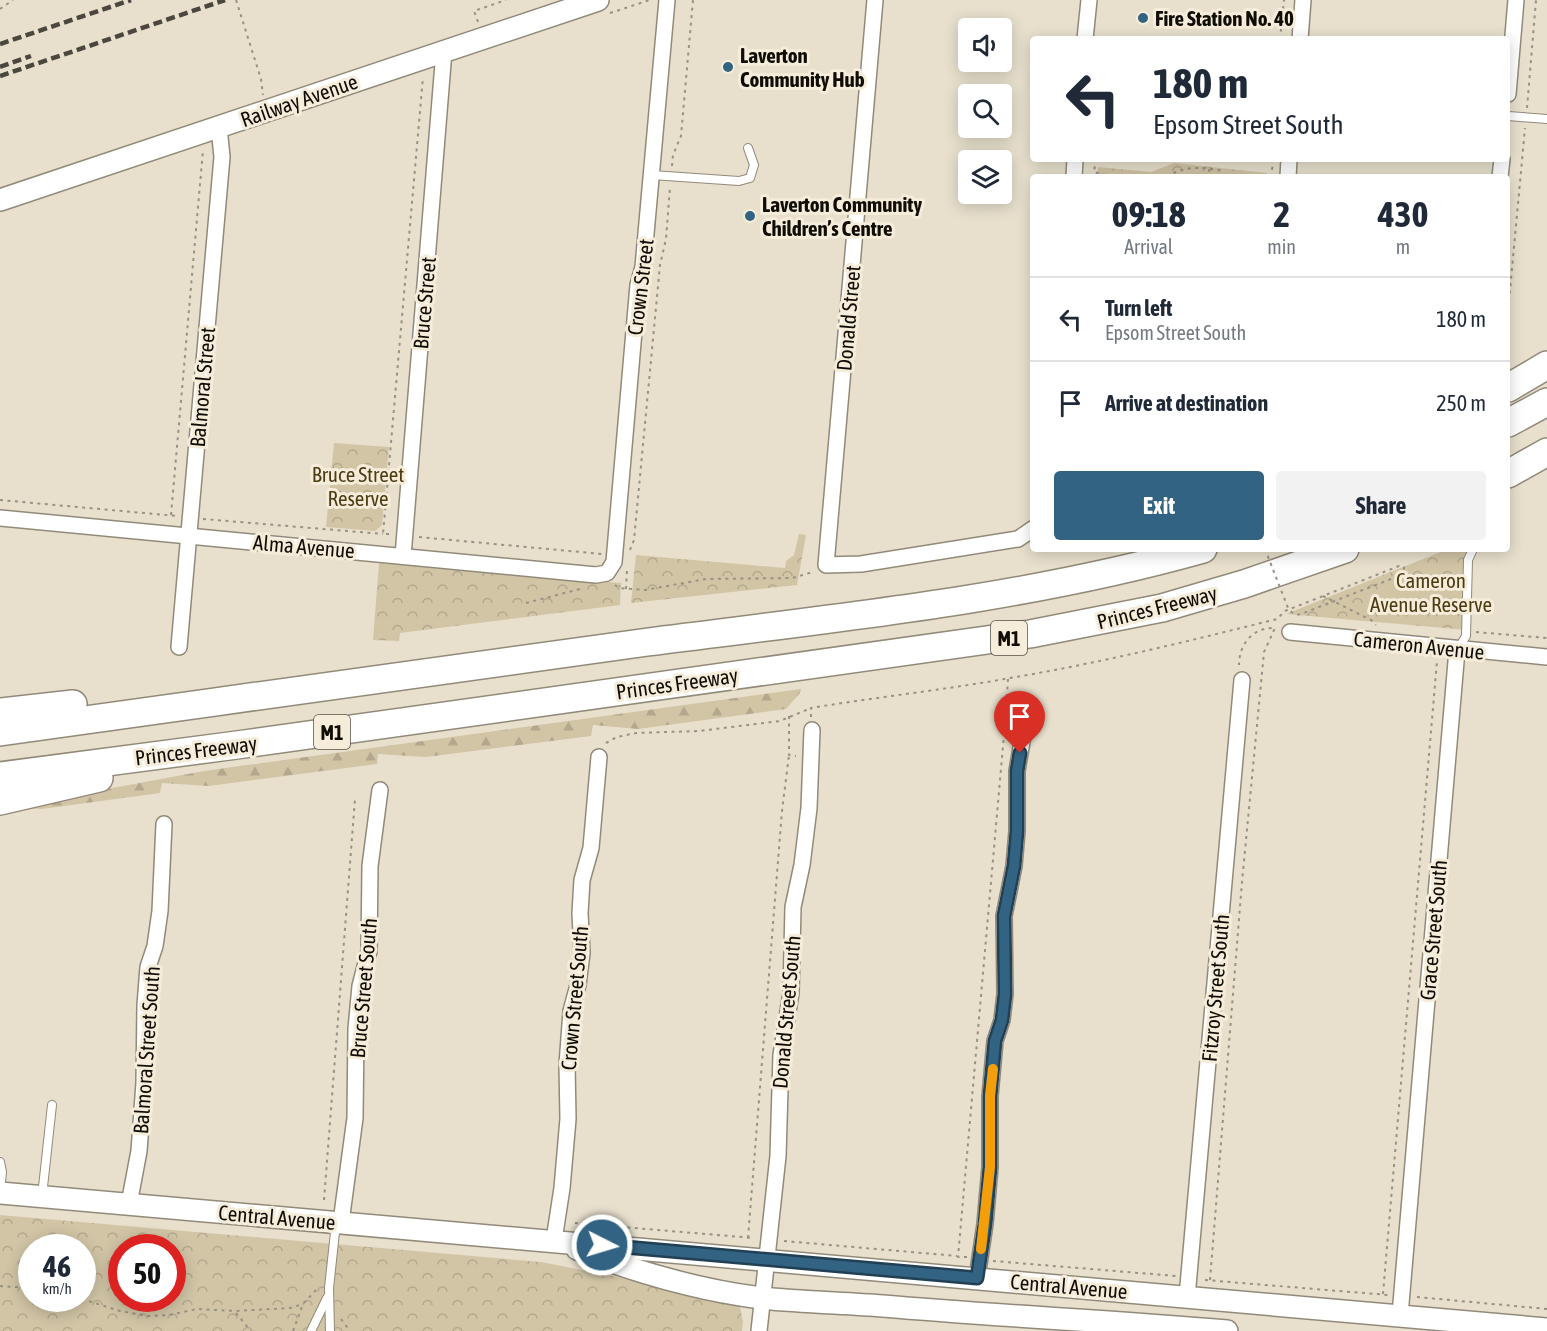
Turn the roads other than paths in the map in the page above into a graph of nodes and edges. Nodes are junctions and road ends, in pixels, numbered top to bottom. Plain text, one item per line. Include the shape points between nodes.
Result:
1 (597, 0) edge
2 (667, 0) edge
3 (875, 0) edge
4 (1089, 0) edge
5 (1303, 0) edge
6 (1516, 0) edge
7 (1085, 36) edge
8 (1300, 36) edge
9 (444, 51) junction
10 (1510, 70) edge
11 (1510, 116) edge
12 (1547, 119) edge
13 (219, 127) junction
14 (748, 148) dead end
15 (652, 175) junction
16 (0, 200) edge
17 (1547, 365) edge
18 (1510, 387) edge
19 (1547, 402) edge
20 (1510, 422) edge
21 (1547, 452) edge
22 (1547, 460) edge
23 (1510, 475) edge
24 (1510, 475) edge
25 (0, 518) edge
26 (1030, 530) edge
27 (188, 535) junction
28 (1132, 552) edge
29 (1191, 552) edge
30 (1337, 552) edge
31 (1472, 552) edge
32 (404, 556) junction
33 (607, 573) joint
34 (890, 611) junction
35 (1283, 630) road end
36 (179, 647) dead end
37 (1457, 650) junction
38 (1547, 657) edge
39 (474, 666) junction
40 (1242, 680) road end
41 (0, 712) edge
42 (1026, 718) road end
43 (812, 730) road end
44 (0, 732) edge
45 (237, 745) junction
46 (599, 757) road end
47 (0, 776) edge
48 (380, 790) dead end
49 (0, 801) edge
50 (164, 824) dead end
51 (52, 1105) dead end
52 (0, 1162) edge
53 (0, 1192) edge
54 (42, 1196) junction
55 (129, 1204) junction
56 (339, 1222) junction
57 (555, 1240) junction
58 (767, 1250) junction
59 (978, 1268) junction
60 (1188, 1287) junction
61 (328, 1297) junction
62 (762, 1298) junction
63 (1401, 1305) junction
64 (1547, 1329) edge
65 (311, 1331) edge
66 (330, 1331) edge
67 (759, 1331) edge
68 (1227, 1331) edge

1 - 9 main road, Railway Avenue
2 - 15 street, Crown Street
3 - 26 street, Donald Street via 820,569 1018,538
4 - 7 street
5 - 8 street
6 - 10 street
9 - 13 main road, Railway Avenue
9 - 32 street, Bruce Street
11 - 12 lane
13 - 16 main road, Railway Avenue
13 - 27 street, Balmoral Street via 222,157
14 - 15 lane via 754,165 750,178 739,181
15 - 33 street, Crown Street via 638,285 621,558
17 - 18 highway
19 - 20 highway
21 - 23 highway
22 - 24 highway
25 - 27 street, Alma Avenue
27 - 32 street, Alma Avenue
27 - 36 street, Balmoral Street
28 - 34 highway
29 - 34 highway, Princes Freeway / M1 via 1097,576
30 - 45 highway, Princes Freeway / M1 via 1205,596 1074,627
31 - 37 lane, Grace Street South via 1468,560 1466,636
32 - 33 street, Alma Avenue
34 - 39 highway, Princes Freeway / M1
35 - 37 street, Cameron Avenue
37 - 38 street, Cameron Avenue
37 - 63 street, Grace Street South
39 - 41 highway
39 - 44 highway, Princes Freeway / M1
40 - 60 street, Fitzroy Street South
42 - 59 street via 1017,771 1014,866 1004,916 1005,994 995,1041 990,1167
43 - 58 street, Donald Street South via 809,808 793,907 792,982 781,1055 778,1156
45 - 47 highway, Princes Freeway / M1
45 - 49 highway
46 - 57 street, Crown Street South via 591,848 582,880 582,953 571,1011 568,1119
48 - 56 street, Bruce Street South via 370,866 369,951 360,986 356,1029 355,1118
50 - 55 street, Balmoral Street South via 160,910 145,1005 139,1151
51 - 54 lane
52 - 53 lane
53 - 54 main road, Central Avenue
54 - 55 main road, Central Avenue
55 - 56 main road, Central Avenue
56 - 57 main road, Central Avenue
56 - 61 lane
57 - 58 main road, Central Avenue
57 - 62 main road, Central Avenue via 635,1270
58 - 59 main road, Central Avenue
58 - 62 street, Donald Street South
59 - 60 main road, Central Avenue
60 - 63 main road, Central Avenue
61 - 65 lane
61 - 66 lane
62 - 67 street, Donald Street South
62 - 68 main road, Central Avenue
63 - 64 main road, Central Avenue

